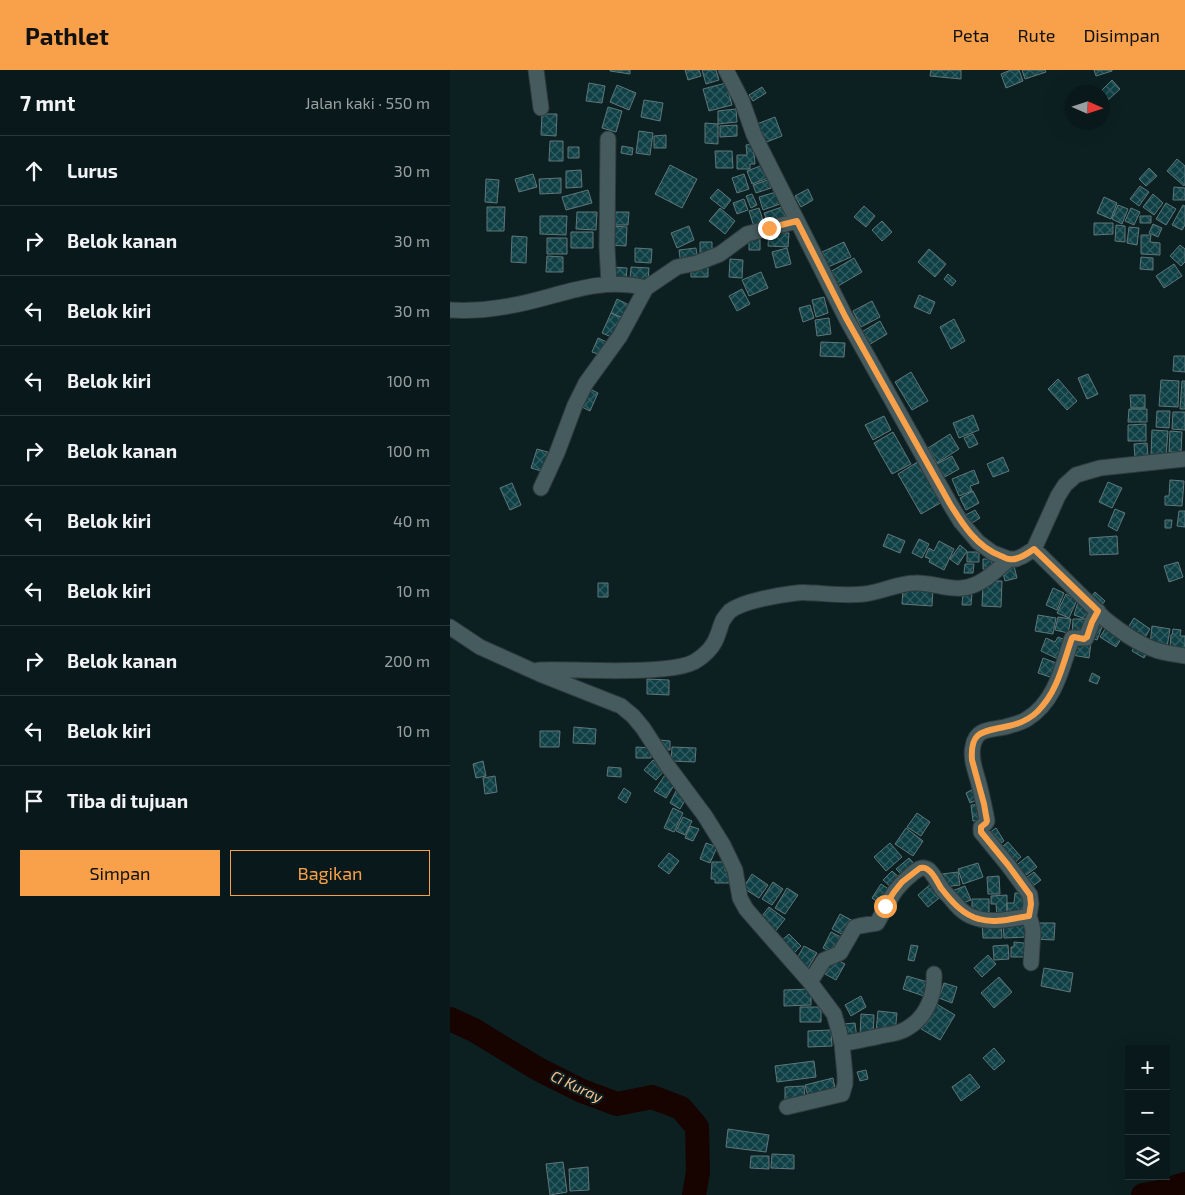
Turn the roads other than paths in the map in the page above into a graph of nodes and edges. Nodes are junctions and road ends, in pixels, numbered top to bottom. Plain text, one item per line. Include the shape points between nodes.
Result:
1 (536, 70) edge
2 (726, 70) edge
3 (541, 108) dead end
4 (608, 139) dead end
5 (797, 221) junction
6 (610, 284) junction
7 (646, 288) junction
8 (450, 310) edge
9 (1185, 459) edge
10 (541, 488) dead end
11 (1034, 549) junction
12 (1009, 560) junction
13 (1098, 611) junction
14 (450, 627) edge
15 (1185, 656) edge
16 (531, 670) junction
17 (1029, 916) junction
18 (1031, 963) dead end
19 (934, 974) dead end
20 (810, 982) junction
21 (842, 1044) junction
22 (787, 1107) dead end

1 - 3 street
2 - 5 street
4 - 6 street
5 - 7 street via 747,234 720,254 677,267
5 - 12 street via 846,318 960,522 978,542
6 - 7 street
6 - 8 street via 504,307
7 - 10 street via 620,336 586,383
9 - 11 street via 1100,468 1071,479 1058,496
11 - 12 street
11 - 13 street
12 - 16 street via 984,580 961,588 916,583 859,594 798,592 738,606 722,621 711,648 692,663 679,667 618,671
13 - 15 street via 1136,641
13 - 17 street via 1087,637 1072,638 1056,685 1038,711 1024,721 981,732 973,744 972,760 987,821 981,832 1030,895
14 - 16 street via 480,647
16 - 20 street via 622,706 634,716 723,845 736,870 740,898 746,909
17 - 18 street via 1033,931
17 - 20 street via 1002,920 970,916 943,890 929,870 920,868 894,892 877,923 856,927 840,953 827,957
19 - 21 street via 931,999 913,1024 900,1032
20 - 21 street via 834,1014
21 - 22 street via 845,1084 842,1094

